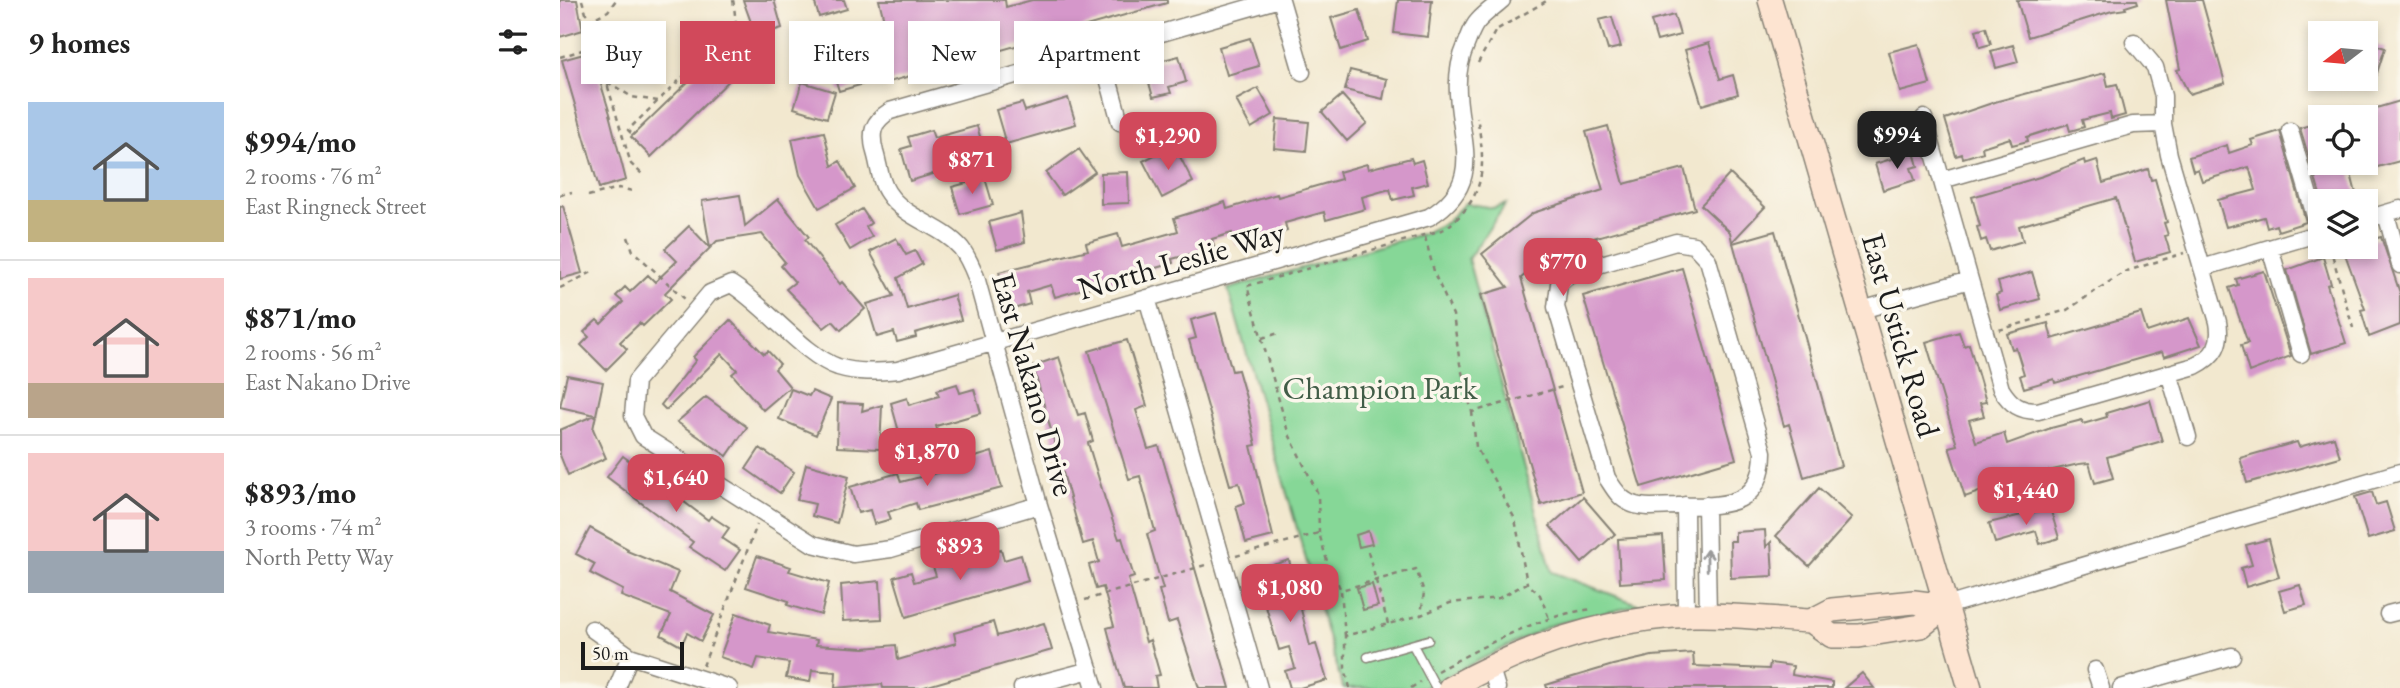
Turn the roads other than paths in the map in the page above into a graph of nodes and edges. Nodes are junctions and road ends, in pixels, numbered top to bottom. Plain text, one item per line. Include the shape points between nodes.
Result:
1 (1279, 0) edge
2 (1502, 0) edge
3 (1770, 0) edge
4 (1164, 31) edge
5 (2134, 42) dead end
6 (1302, 72) dead end
7 (1014, 74) edge
8 (1110, 84) edge
9 (1924, 118) dead end
10 (1120, 122) dead end
11 (2163, 124) junction
12 (2290, 131) dead end
13 (1942, 180) junction
14 (2308, 192) edge
15 (2393, 212) edge
16 (2308, 237) edge
17 (2270, 248) junction
18 (2400, 265) edge
19 (2202, 268) junction
20 (1970, 280) junction
21 (1146, 298) junction
22 (1861, 310) junction
23 (994, 344) junction
24 (2301, 354) dead end
25 (2169, 373) junction
26 (2188, 438) dead end
27 (2400, 472) edge
28 (1039, 505) junction
29 (1685, 505) junction
30 (1706, 505) junction
31 (1946, 606) junction
32 (1697, 615) junction
33 (592, 629) dead end
34 (1428, 640) dead end
35 (1413, 645) junction
36 (630, 656) junction
37 (2232, 656) dead end
38 (1368, 657) dead end
39 (1490, 665) junction
40 (1090, 670) junction
41 (2095, 670) dead end
42 (617, 688) edge
43 (729, 688) edge
44 (1022, 688) edge
45 (1095, 688) edge
46 (1259, 688) edge
47 (1436, 688) edge
48 (1450, 688) edge
49 (1497, 688) edge
50 (1970, 688) edge
51 (2101, 688) edge
52 (2121, 688) edge

1 - 4 street
1 - 6 street
2 - 21 street, North Leslie Way via 1476,22 1458,65 1455,91 1467,164 1463,185 1449,203 1429,217
3 - 22 main road, East Ustick Road
5 - 11 street via 2155,67 2163,96
7 - 23 street, East Nakano Drive via 890,111 872,130 887,191 900,205 946,234 969,261
8 - 10 street
9 - 13 street
11 - 13 street via 2133,125
11 - 19 street
12 - 14 street
13 - 20 street
15 - 18 street
16 - 17 street
17 - 19 street
17 - 24 street
19 - 25 street via 2218,321 2217,348 2209,359
20 - 22 street
20 - 25 street via 2001,389 2024,411 2038,411
21 - 23 street, North Leslie Way
21 - 46 street
22 - 31 main road, East Ustick Road
23 - 28 street, East Nakano Drive
23 - 28 street, North Leslie Way via 898,370 865,373 836,367 731,284 710,293 636,381 633,416 649,440 813,544 853,554 891,549
25 - 26 street
27 - 31 street
28 - 40 street, East Nakano Drive
29 - 30 street
29 - 30 street via 1642,506 1619,496 1607,478 1555,295 1571,273 1676,242 1694,245 1708,260 1763,453 1760,479 1739,500
29 - 32 street
32 -> 30 street
31 - 32 main road via 1914,602 1832,610 1811,621
31 - 50 main road, East Ustick Road
32 - 39 main road via 1592,629
33 - 36 street
34 - 35 lane
35 - 38 lane
35 - 47 lane
36 - 42 street
36 - 43 street
37 - 52 street
39 - 48 main road
39 - 49 street
40 - 44 street
40 - 45 street, East Nakano Drive
41 - 51 street

